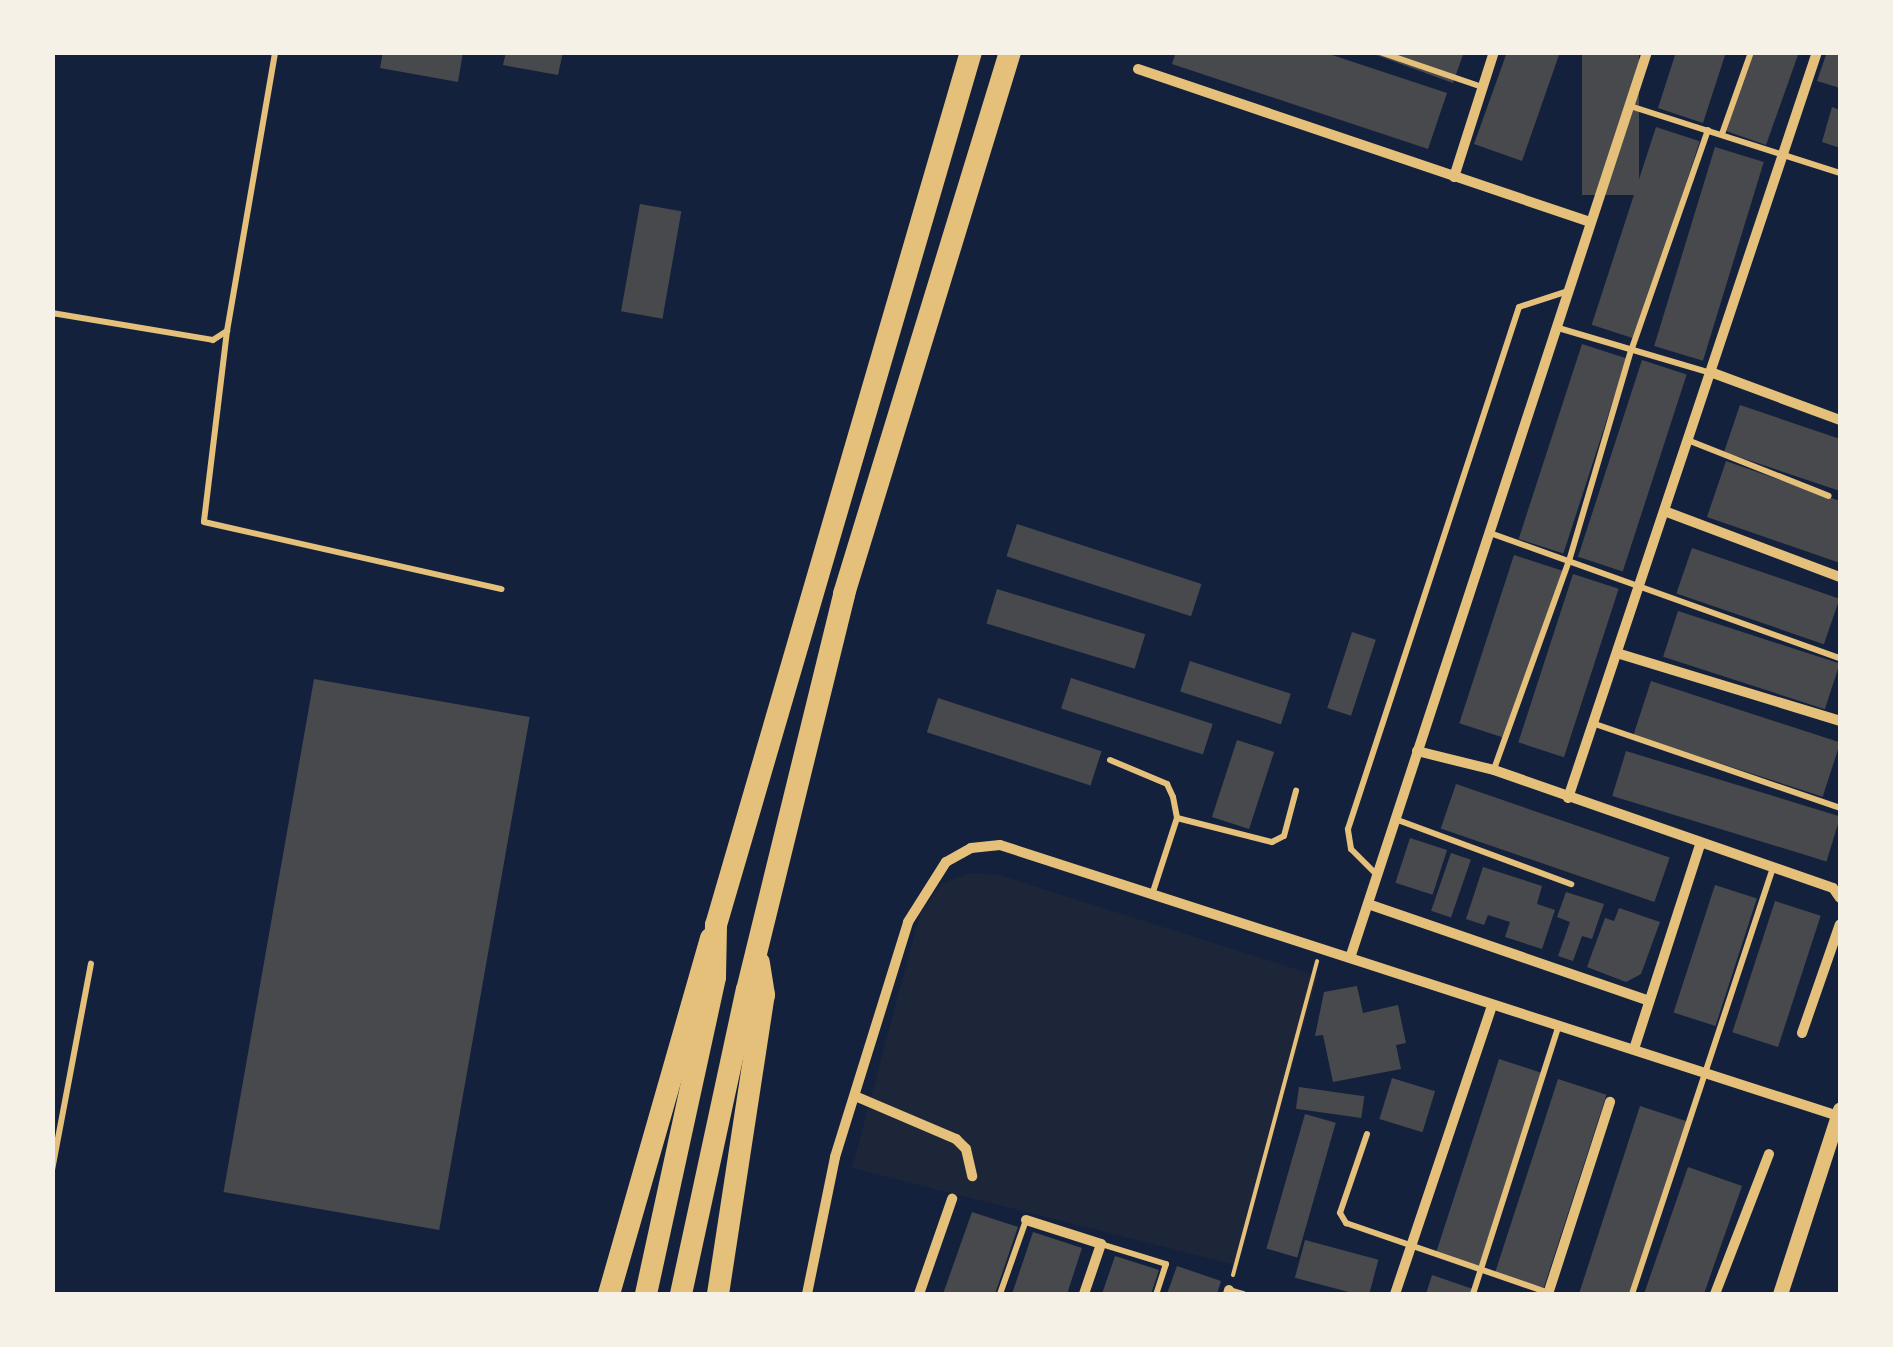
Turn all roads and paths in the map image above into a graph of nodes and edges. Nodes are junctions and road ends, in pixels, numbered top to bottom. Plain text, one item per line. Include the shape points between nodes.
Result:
1 (274, 52) edge
2 (970, 52) edge
3 (1010, 52) edge
4 (1380, 52) edge
5 (1494, 52) edge
6 (1646, 52) edge
7 (1751, 52) edge
8 (1816, 52) edge
9 (1138, 69) dead end
10 (1483, 88) junction
11 (1628, 106) junction
12 (1708, 130) junction
13 (1722, 134) junction
14 (1786, 151) junction
15 (1840, 173) edge
16 (1454, 177) junction
17 (1588, 221) junction
18 (1565, 292) junction
19 (52, 313) edge
20 (1554, 327) junction
21 (227, 330) junction
22 (1632, 352) junction
23 (1712, 374) junction
24 (1840, 420) edge
25 (1690, 441) junction
26 (1829, 496) dead end
27 (1667, 512) junction
28 (1489, 533) junction
29 (1569, 562) junction
30 (1840, 577) edge
31 (1643, 584) junction
32 (502, 589) dead end
33 (1620, 654) junction
34 (1840, 658) edge
35 (1840, 721) edge
36 (1595, 724) junction
37 (1417, 752) junction
38 (1110, 760) dead end
39 (1494, 770) junction
40 (1296, 792) dead end
41 (1568, 798) junction
42 (1840, 808) edge
43 (1177, 818) junction
44 (1395, 819) junction
45 (1700, 844) junction
46 (1772, 868) junction
47 (1377, 875) junction
48 (1571, 884) dead end
49 (1152, 892) junction
50 (1840, 898) edge
51 (1368, 904) junction
52 (1840, 924) edge
53 (716, 925) junction
54 (1321, 946) junction
55 (1351, 955) junction
56 (758, 962) junction
57 (91, 964) dead end
58 (1650, 1000) junction
59 (1492, 1005) junction
60 (1560, 1024) junction
61 (1802, 1033) dead end
62 (1635, 1046) junction
63 (1704, 1070) junction
64 (855, 1096) junction
65 (1610, 1102) dead end
66 (1839, 1112) edge
67 (1367, 1134) dead end
68 (1769, 1154) dead end
69 (52, 1170) edge
70 (972, 1176) dead end
71 (952, 1199) dead end
72 (1026, 1220) joint
73 (1101, 1244) junction
74 (1410, 1249) junction
75 (1480, 1272) junction
76 (1228, 1292) edge
77 (609, 1294) edge
78 (646, 1294) edge
79 (681, 1294) edge
80 (718, 1294) edge
81 (808, 1294) edge
82 (919, 1294) edge
83 (1000, 1294) edge
84 (1084, 1294) edge
85 (1156, 1294) edge
86 (1243, 1294) edge
87 (1394, 1294) edge
88 (1473, 1294) edge
89 (1550, 1294) edge
90 (1632, 1294) edge
91 (1715, 1294) edge
92 (1780, 1294) edge

1 - 21 lane
2 - 53 highway
3 - 56 highway via 844,594
4 - 10 lane
5 - 10 street
6 - 11 street
7 - 13 lane
8 - 14 street
9 - 16 street
10 - 16 street
11 - 12 lane
11 - 17 street
12 - 13 lane
12 - 22 lane
13 - 14 lane
14 - 15 lane
14 - 23 street
16 - 17 street
17 - 18 street
18 - 20 street
18 - 47 lane via 1519,308 1348,830 1351,848
19 - 21 lane via 213,340
20 - 22 lane
20 - 28 street
21 - 32 lane via 204,522
22 - 23 lane
22 - 29 lane
23 - 24 street
23 - 25 street
25 - 26 lane
25 - 27 street
27 - 30 street
27 - 31 street
28 - 29 lane
28 - 37 street
29 - 31 lane
29 - 39 lane
31 - 33 street
31 - 34 lane
33 - 35 street
33 - 36 street
36 - 41 street
36 - 42 lane
37 - 39 street
37 - 44 street
38 - 43 lane via 1167,784
39 - 41 street
40 - 43 lane via 1284,836 1272,842
41 - 45 street
43 - 49 lane
44 - 47 street
44 - 48 lane
45 - 46 street
45 - 58 street
46 - 50 street via 1833,888
46 - 63 lane
47 - 51 street
49 - 54 street
49 - 64 street via 1000,845 971,848 946,862 908,922
51 - 55 street
51 - 58 street
52 - 61 street
53 - 77 highway via 696,975
53 - 78 highway via 715,978
54 - 55 street
54 - 76 path
55 - 59 street
56 - 79 highway via 746,990
56 - 80 highway via 764,995
57 - 69 lane
58 - 62 street
59 - 60 street
59 - 74 street
60 - 62 street
60 - 75 lane
62 - 63 street
63 - 66 street
63 - 90 lane
64 - 70 street via 956,1139 966,1149
64 - 81 street
65 - 89 street
66 - 92 street
67 - 74 lane via 1342,1218
68 - 91 street
71 - 82 street
72 - 73 street
72 - 83 lane
73 - 84 street
73 - 85 lane via 1166,1264
74 - 75 lane
74 - 87 street
75 - 88 lane
75 - 89 lane
76 - 86 lane

